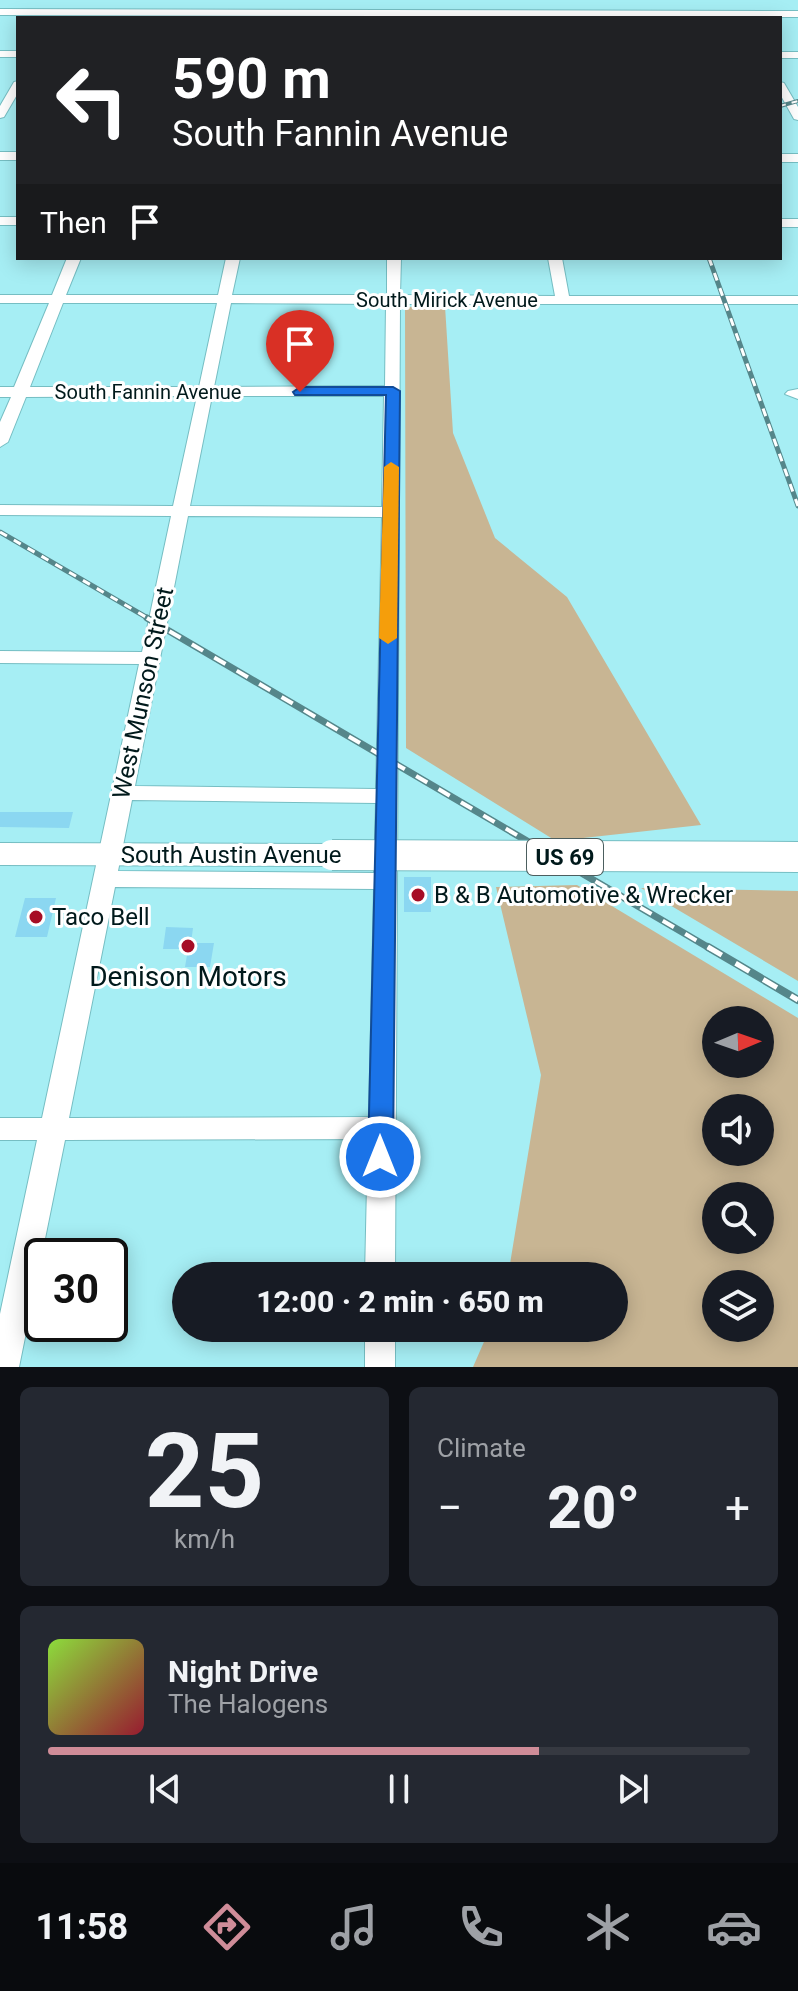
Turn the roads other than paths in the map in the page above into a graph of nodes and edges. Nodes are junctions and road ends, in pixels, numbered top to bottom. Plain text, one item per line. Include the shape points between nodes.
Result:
1 (66, 0) edge
2 (177, 0) edge
3 (288, 0) edge
4 (399, 0) edge
5 (510, 0) edge
6 (730, 0) edge
7 (0, 12) edge
8 (798, 14) edge
9 (58, 15) edge
10 (171, 15) edge
11 (285, 16) edge
12 (398, 16) edge
13 (512, 16) edge
14 (627, 16) edge
15 (739, 16) edge
16 (9, 101) edge
17 (789, 103) edge
18 (0, 115) edge
19 (798, 117) edge
20 (73, 260) edge
21 (233, 260) edge
22 (394, 260) edge
23 (555, 260) edge
24 (0, 299) edge
25 (59, 299) junction
26 (223, 300) junction
27 (394, 300) junction
28 (563, 300) junction
29 (798, 300) edge
30 (393, 391) junction
31 (0, 392) edge
32 (21, 392) junction
33 (204, 392) junction
34 (0, 442) edge
35 (0, 510) edge
36 (180, 512) junction
37 (391, 512) junction
38 (0, 657) edge
39 (150, 658) junction
40 (123, 793) junction
41 (386, 796) junction
42 (0, 854) edge
43 (798, 857) edge
44 (107, 866) junction
45 (384, 881) junction
46 (380, 1128) junction
47 (0, 1129) edge
48 (52, 1129) junction
49 (380, 1262) edge
50 (380, 1342) edge
51 (4, 1367) edge
52 (380, 1367) edge

1 - 9 street
2 - 10 street
3 - 11 street
4 - 12 street
5 - 13 street
6 - 15 street
7 - 9 street
8 - 15 street
9 - 10 street
10 - 11 street
11 - 12 street
12 - 13 street
13 - 14 street
14 - 15 street
16 - 18 street
17 - 19 street
20 - 25 street
21 - 26 street, West Munson Street
22 - 27 street
23 - 28 street
24 - 25 street, South Mirick Avenue
25 - 26 street, South Mirick Avenue
25 - 32 street
26 - 27 street, South Mirick Avenue
26 - 33 street, West Munson Street
27 - 28 street, South Mirick Avenue
27 - 30 street
28 - 29 street, South Mirick Avenue
30 - 33 street, South Fannin Avenue
30 - 37 street
31 - 32 street, South Fannin Avenue
32 - 33 street, South Fannin Avenue
32 - 34 street
33 - 36 street, West Munson Street
35 - 36 street
36 - 37 street
36 - 39 street, West Munson Street
37 - 41 street
38 - 39 street
39 - 40 street, West Munson Street
40 - 41 street
40 - 44 street, West Munson Street
41 - 45 street
42 - 44 highway, South Austin Avenue / US 69
43 - 44 highway, South Austin Avenue / US 69, bridge via 332,855
44 - 45 street
44 - 48 street, West Munson Street
45 - 46 street
46 - 48 street
46 - 49 street
47 - 48 street
48 - 51 street, West Munson Street
50 - 52 street

